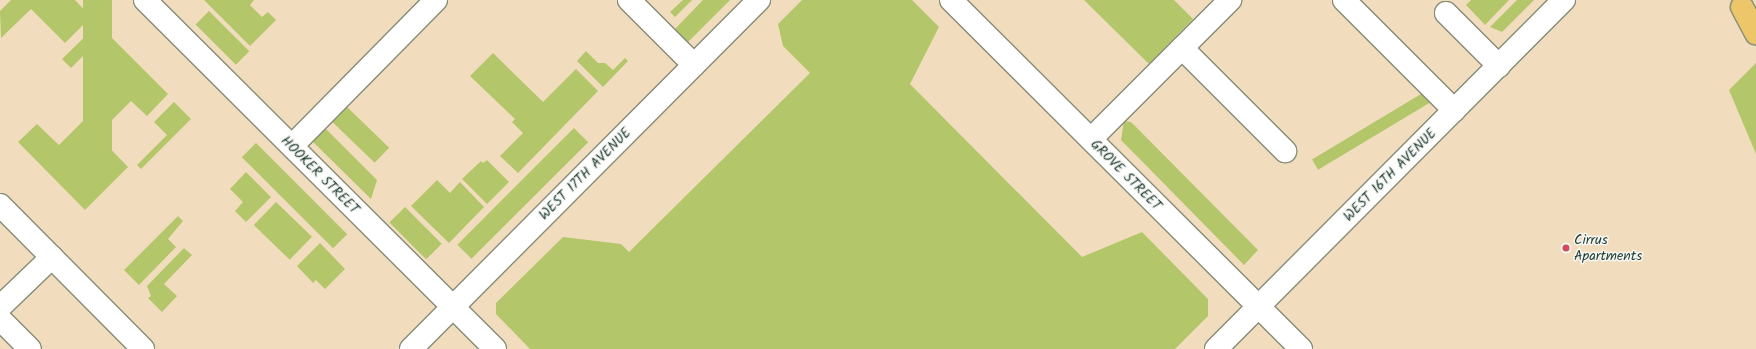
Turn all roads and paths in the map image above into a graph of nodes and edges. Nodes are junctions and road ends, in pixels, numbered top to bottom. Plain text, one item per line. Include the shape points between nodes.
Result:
1 (145, 0) edge
2 (436, 0) edge
3 (629, 0) edge
4 (759, 0) edge
5 (951, 0) edge
6 (1230, 0) edge
7 (1344, 0) edge
8 (1564, 0) edge
9 (1745, 9) edge
10 (1446, 13) dead end
11 (1756, 33) edge
12 (1182, 48) junction
13 (694, 65) junction
14 (1498, 66) junction
15 (1454, 110) junction
16 (1090, 139) junction
17 (292, 146) junction
18 (1285, 151) dead end
19 (0, 205) edge
20 (52, 257) junction
21 (452, 306) junction
22 (1258, 306) junction
23 (0, 307) edge
24 (0, 319) edge
25 (30, 349) edge
26 (143, 349) edge
27 (411, 349) edge
28 (495, 349) edge
29 (1216, 349) edge
30 (1301, 349) edge

1 - 17 street, HOOKER STREET
2 - 17 street
3 - 13 street
4 - 13 street, WEST 17TH AVENUE
5 - 16 street, GROVE STREET
6 - 12 street
7 - 15 street
8 - 14 street, WEST 16TH AVENUE
9 - 11 main road
10 - 14 street
12 - 16 street
12 - 18 street
13 - 21 street, WEST 17TH AVENUE
14 - 15 street, WEST 16TH AVENUE
15 - 22 street, WEST 16TH AVENUE
16 - 22 street, GROVE STREET
17 - 21 street, HOOKER STREET
19 - 20 street
20 - 23 street
20 - 26 street
21 - 27 street, WEST 17TH AVENUE
21 - 28 street, HOOKER STREET
22 - 29 street, WEST 16TH AVENUE
22 - 30 street, GROVE STREET
24 - 25 street

